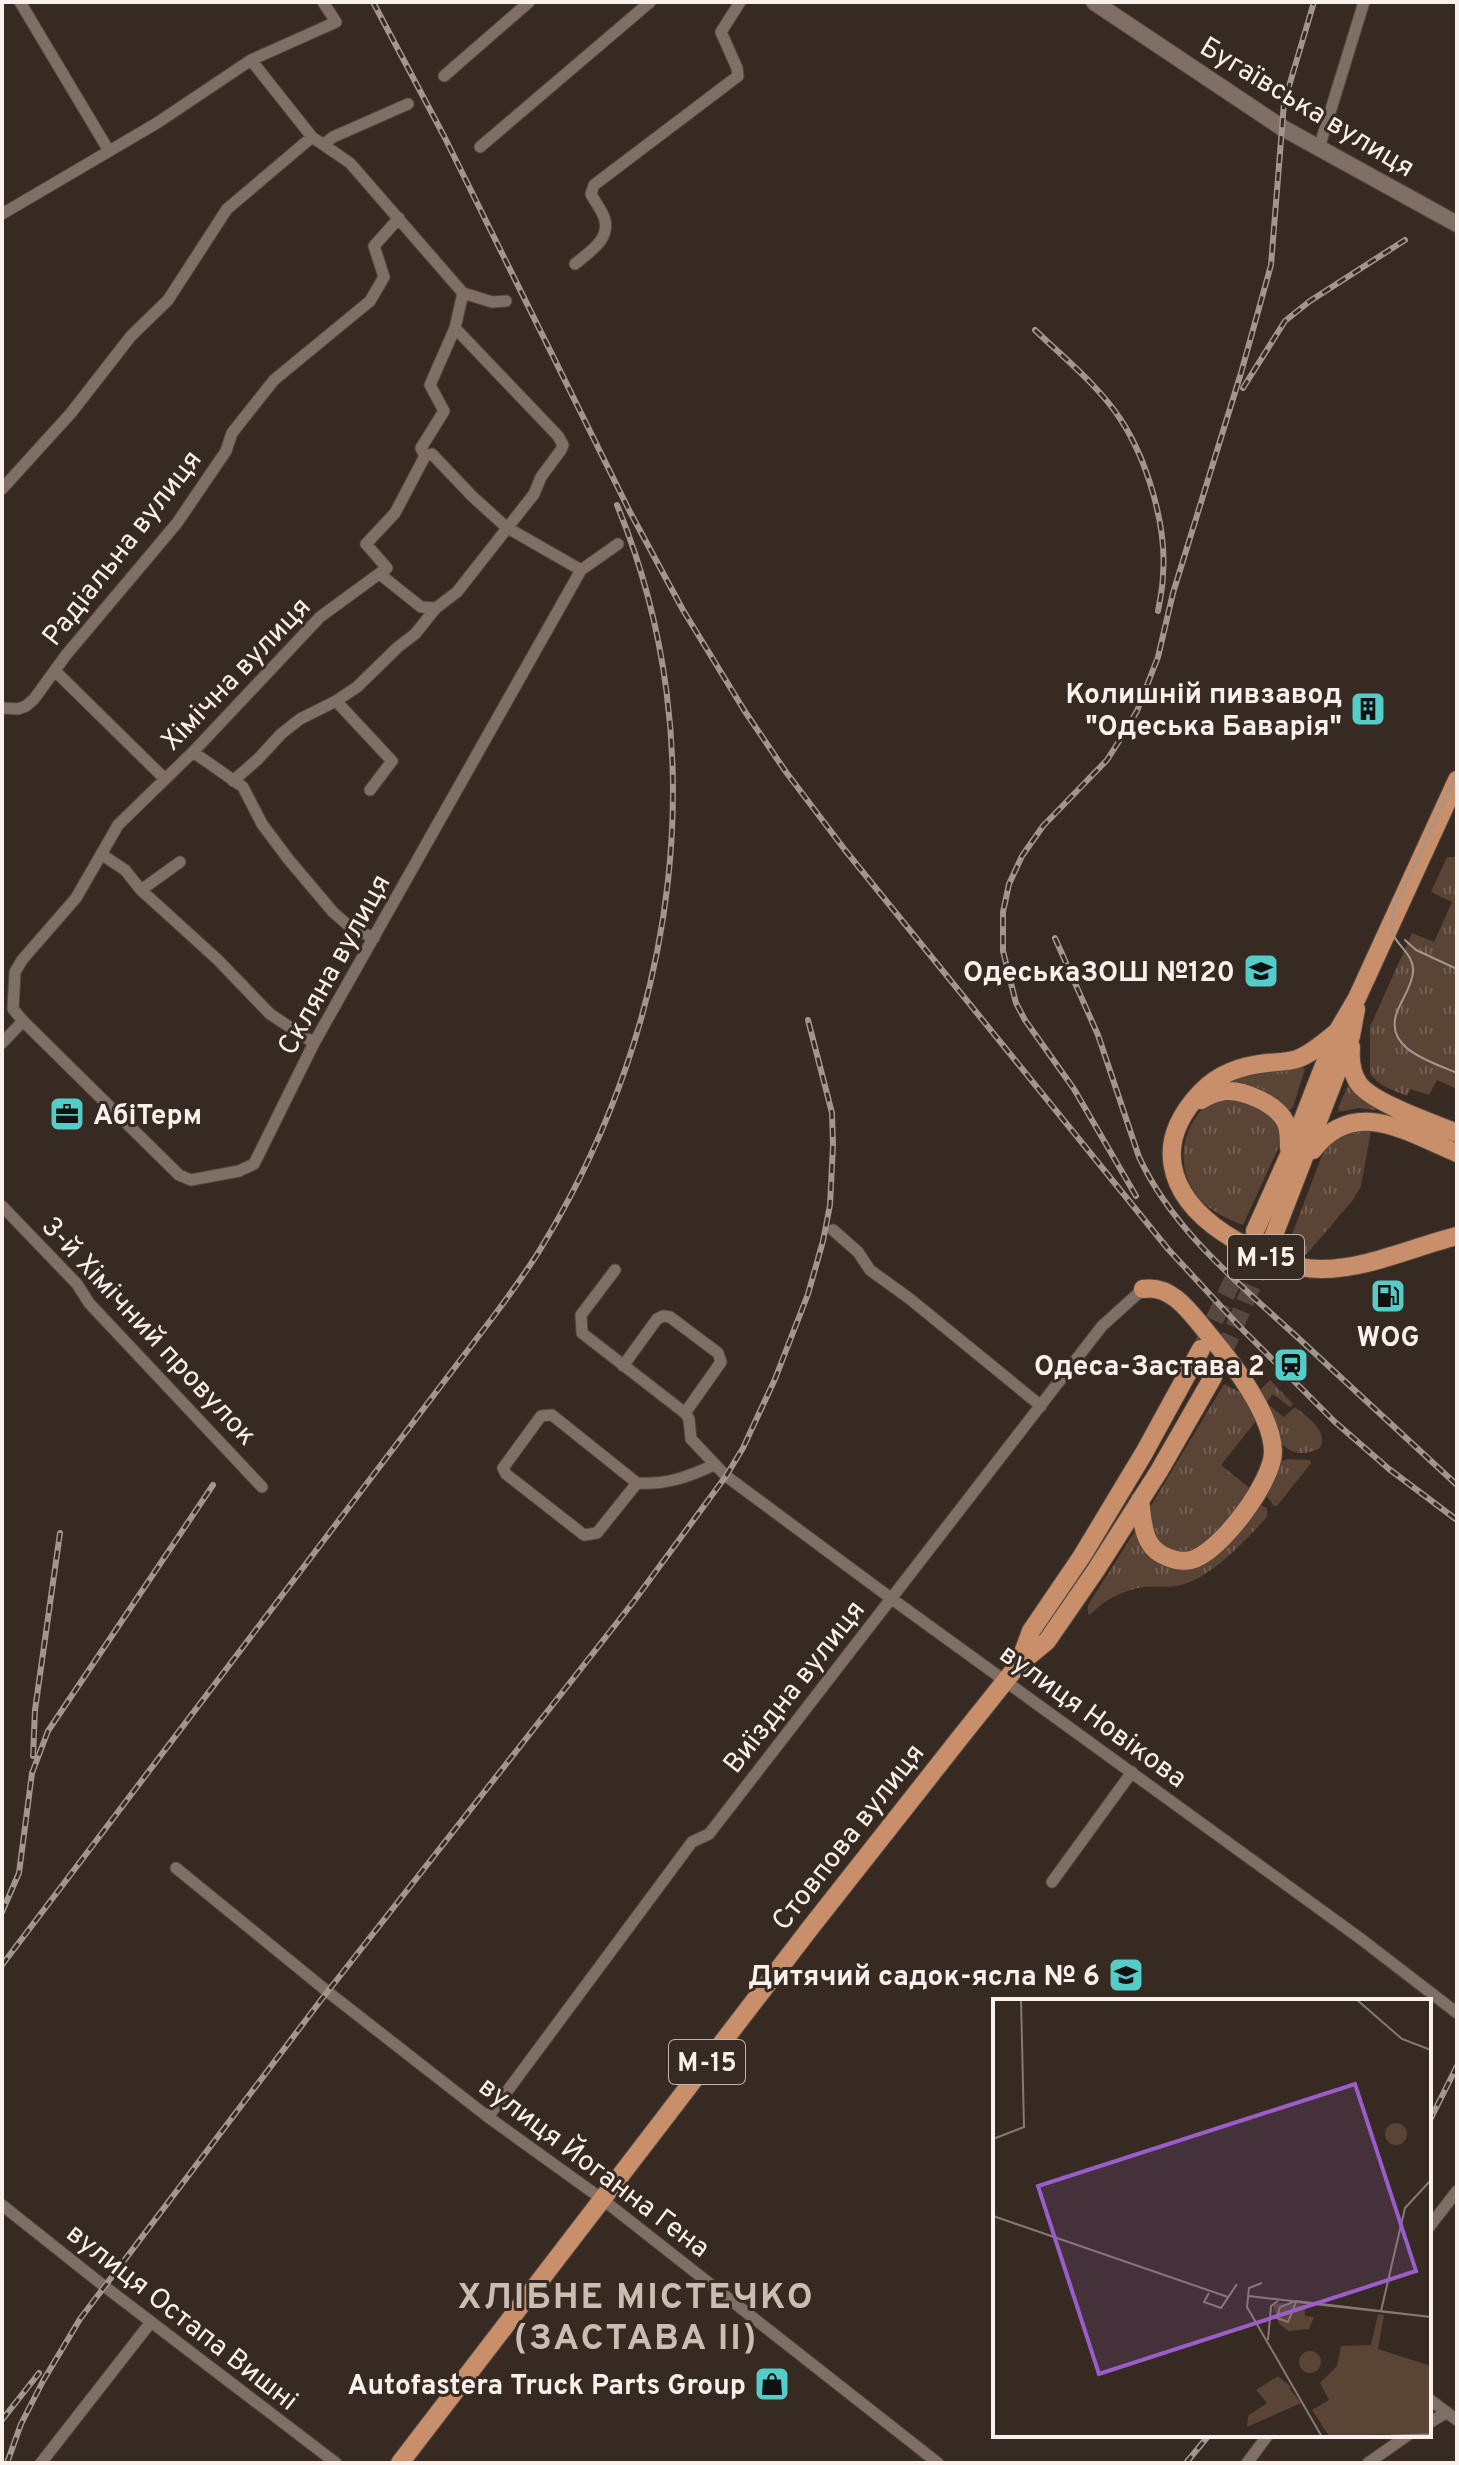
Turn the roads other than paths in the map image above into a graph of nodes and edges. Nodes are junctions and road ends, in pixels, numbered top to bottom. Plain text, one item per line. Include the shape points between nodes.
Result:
1 (20, 2) edge
2 (323, 2) edge
3 (529, 2) edge
4 (650, 2) edge
5 (740, 2) edge
6 (1094, 2) edge
7 (1364, 2) edge
8 (251, 60) junction
9 (444, 76) dead end
10 (408, 104) dead end
11 (312, 137) junction
12 (324, 144) junction
13 (480, 147) dead end
14 (1319, 148) junction
15 (109, 151) junction
16 (2, 214) edge
17 (399, 218) junction
18 (1457, 224) edge
19 (575, 264) dead end
20 (463, 293) junction
21 (506, 301) dead end
22 (455, 328) junction
23 (425, 456) junction
24 (2, 489) edge
25 (506, 527) junction
26 (618, 544) dead end
27 (581, 570) junction
28 (381, 575) junction
29 (436, 608) junction
30 (55, 671) junction
31 (336, 701) junction
32 (2, 708) edge
33 (193, 752) junction
34 (165, 779) junction
35 (1457, 780) edge
36 (233, 781) junction
37 (370, 790) dead end
38 (101, 854) junction
39 (180, 862) dead end
40 (141, 890) junction
41 (374, 938) junction
42 (23, 1021) junction
43 (1344, 1034) junction
44 (2, 1043) edge
45 (314, 1043) junction
46 (1189, 1108) junction
47 (1457, 1133) edge
48 (1457, 1153) edge
49 (1296, 1158) junction
50 (2, 1206) edge
51 (833, 1230) dead end
52 (1263, 1236) tunnel mouth
53 (1457, 1236) edge
54 (615, 1270) dead end
55 (1143, 1289) joint
56 (1201, 1349) tunnel mouth
57 (623, 1366) junction
58 (1213, 1377) tunnel mouth
59 (1041, 1406) junction
60 (685, 1413) junction
61 (714, 1465) junction
62 (637, 1483) junction
63 (262, 1487) dead end
64 (1140, 1500) junction
65 (892, 1599) junction
66 (1018, 1665) junction
67 (1005, 1681) junction
68 (1132, 1772) junction
69 (176, 1868) dead end
70 (1052, 1882) dead end
71 (1457, 2013) edge
72 (488, 2117) junction
73 (1457, 2191) edge
74 (602, 2199) junction
75 (2, 2205) edge
76 (1431, 2224) edge
77 (151, 2322) junction
78 (1431, 2400) edge
79 (1452, 2416) edge
80 (1431, 2422) edge
81 (1266, 2437) edge
82 (1405, 2437) edge
83 (41, 2463) edge
84 (336, 2463) edge
85 (400, 2463) edge
86 (938, 2463) edge
87 (1247, 2463) edge
88 (1368, 2463) edge

1 - 15 street
2 - 8 street via 336,22
3 - 9 street
4 - 13 street
5 - 19 street via 721,32 738,76 594,185 591,194 605,231 599,244
6 - 14 main road, Бугаївська вулиця
7 - 14 street
8 - 11 street
8 - 15 street
10 - 12 street
11 - 12 street
11 - 24 street via 227,209 168,300 131,336
12 - 17 street via 350,163
14 - 18 main road, Бугаївська вулиця
15 - 16 street
17 - 20 street
17 - 30 street, Радіальна вулиця via 374,246 384,277 370,301 274,380 232,433 226,451 177,523
20 - 21 street
20 - 22 street
22 - 23 street via 430,385 444,411 421,448
22 - 25 street via 563,445 534,494
23 - 25 street via 432,454
23 - 28 street via 395,513 366,544 387,568
25 - 27 street
25 - 29 street via 457,592
26 - 27 street, Скляна вулиця
27 - 41 street, Скляна вулиця
28 - 29 street via 421,607
28 - 33 street, Хімічна вулиця via 320,617
29 - 31 street via 415,634
30 - 32 street, Радіальна вулиця via 26,706
30 - 34 street
31 - 36 street via 300,719
31 - 37 street via 392,761
33 - 34 street, Хімічна вулиця
33 - 36 street
34 - 38 street, Хімічна вулиця via 118,825
35 - 43 main road
36 - 41 street via 243,787 262,824 333,912
38 - 40 street via 125,870
38 - 42 street, Хімічна вулиця via 76,898 15,972 13,1009
39 - 40 street
40 - 45 street via 270,1014
41 - 45 street, Скляна вулиця
42 - 44 street
42 - 45 street, Скляна вулиця via 179,1175 191,1180 254,1164
43 - 46 main road via 1298,1059 1229,1072
43 - 47 main road via 1365,1091
43 - 49 main road
46 - 49 main road via 1223,1091 1262,1102 1284,1119
46 - 53 main road, М-15 via 1173,1143 1180,1189 1207,1221 1263,1256 1297,1267 1341,1268
48 - 49 main road, М-15 via 1386,1124 1356,1121 1340,1125
49 - 52 main road, М-15
50 - 63 street, 3-й Хімічний провулок
51 - 59 street via 870,1270
54 - 57 street via 581,1315 580,1324 582,1333
55 - 59 street, Виїздна вулиця via 1102,1326
55 - 64 main road via 1153,1287 1173,1296 1238,1370 1268,1428 1273,1452 1268,1475 1248,1508 1217,1543 1191,1560 1177,1561 1154,1550
56 - 66 main road, Стовпова вулиця / М-15 via 1129,1479 1031,1631
57 - 60 street
57 - 60 street via 663,1316 718,1353 721,1362
58 - 64 main road, Стовпова вулиця / М-15
59 - 65 street, Виїздна вулиця
60 - 61 street, вулиця Новікова via 691,1439
61 - 62 street via 680,1480
61 - 65 street, вулиця Новікова
62 - 62 street via 597,1533 584,1535 503,1468 541,1416 552,1415
64 - 66 main road, Стовпова вулиця / М-15 via 1047,1641
65 - 67 street, вулиця Новікова
65 - 72 street, Виїздна вулиця via 709,1834 692,1842
66 - 67 main road, Стовпова вулиця / М-15
67 - 68 street, вулиця Новікова
67 - 74 main road, Стовпова вулиця / М-15
68 - 70 street
68 - 71 street, вулиця Новікова
69 - 72 street, вулиця Йоганна Гена
72 - 74 street, вулиця Йоганна Гена
73 - 76 street
74 - 85 main road, Стовпова вулиця / М-15
74 - 86 street, вулиця Йоганна Гена
75 - 77 street, вулиця Остапа Вишні
77 - 83 street
77 - 84 street, вулиця Остапа Вишні
78 - 79 street
79 - 80 street
81 - 87 street
82 - 88 street

